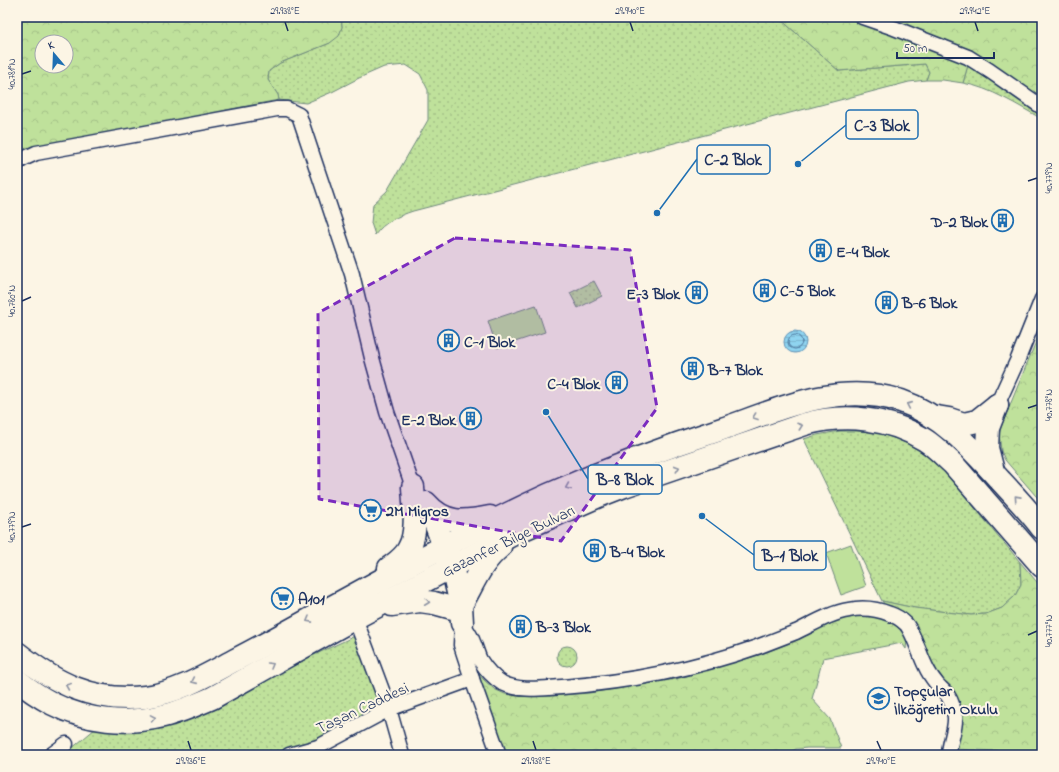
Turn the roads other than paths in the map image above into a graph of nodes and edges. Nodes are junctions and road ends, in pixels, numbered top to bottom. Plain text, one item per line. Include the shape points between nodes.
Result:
1 (862, 17) edge
2 (1042, 107) edge
3 (17, 163) edge
4 (1042, 299) edge
5 (997, 405) junction
6 (932, 416) junction
7 (994, 473) junction
8 (413, 487) joint
9 (422, 510) junction
10 (515, 522) junction
11 (1042, 528) edge
12 (437, 550) junction
13 (1042, 566) edge
14 (444, 571) junction
15 (375, 608) junction
16 (349, 610) junction
17 (458, 612) junction
18 (17, 653) edge
19 (472, 679) junction
20 (17, 680) edge
21 (389, 709) junction
22 (66, 744) dead end
23 (320, 751) edge
24 (51, 755) edge
25 (289, 755) edge
26 (402, 755) edge
27 (499, 755) edge
28 (949, 755) edge

1 - 2 street via 968,57
3 - 8 street via 36,153 277,109 287,109 299,115 352,274 387,412
4 - 5 street
5 - 6 main road via 977,421 964,424
5 - 7 main road via 988,428 986,448
6 - 7 main road, Gazanfer Bilge Bulvarı via 951,430
6 -> 10 main road, Gazanfer Bilge Bulvarı via 903,402 876,396 852,394 814,399 669,446 621,465 549,495
11 -> 7 main road, Gazanfer Bilge Bulvarı
8 - 9 main road
9 - 10 main road via 457,521
9 - 12 main road
9 - 16 main road via 405,554
10 - 12 main road
10 -> 13 main road, Gazanfer Bilge Bulvarı via 594,498 818,420 860,418 897,426 939,450
10 - 14 main road, Gazanfer Bilge Bulvarı
10 - 17 main road via 496,550 484,562
12 - 14 main road
12 - 16 main road
14 - 15 main road, Gazanfer Bilge Bulvarı
14 - 17 main road
15 - 16 main road, Gazanfer Bilge Bulvarı
15 -> 17 main road via 420,601
16 -> 18 main road, Gazanfer Bilge Bulvarı via 204,676 146,697 112,697 88,693 49,676
20 -> 16 main road, Gazanfer Bilge Bulvarı via 52,704 76,714 114,720 151,719 179,712 212,698
16 - 21 street
17 - 19 street via 462,645
17 - 28 street via 484,666 503,683 530,689 616,682 673,671 756,647 848,610 860,608 881,611 906,624 928,670 951,702 955,722
19 - 21 street, Taşan Caddesi
19 - 27 street
21 - 23 street, Taşan Caddesi
21 - 26 street
22 - 24 street
23 - 25 street, Taşan Caddesi

